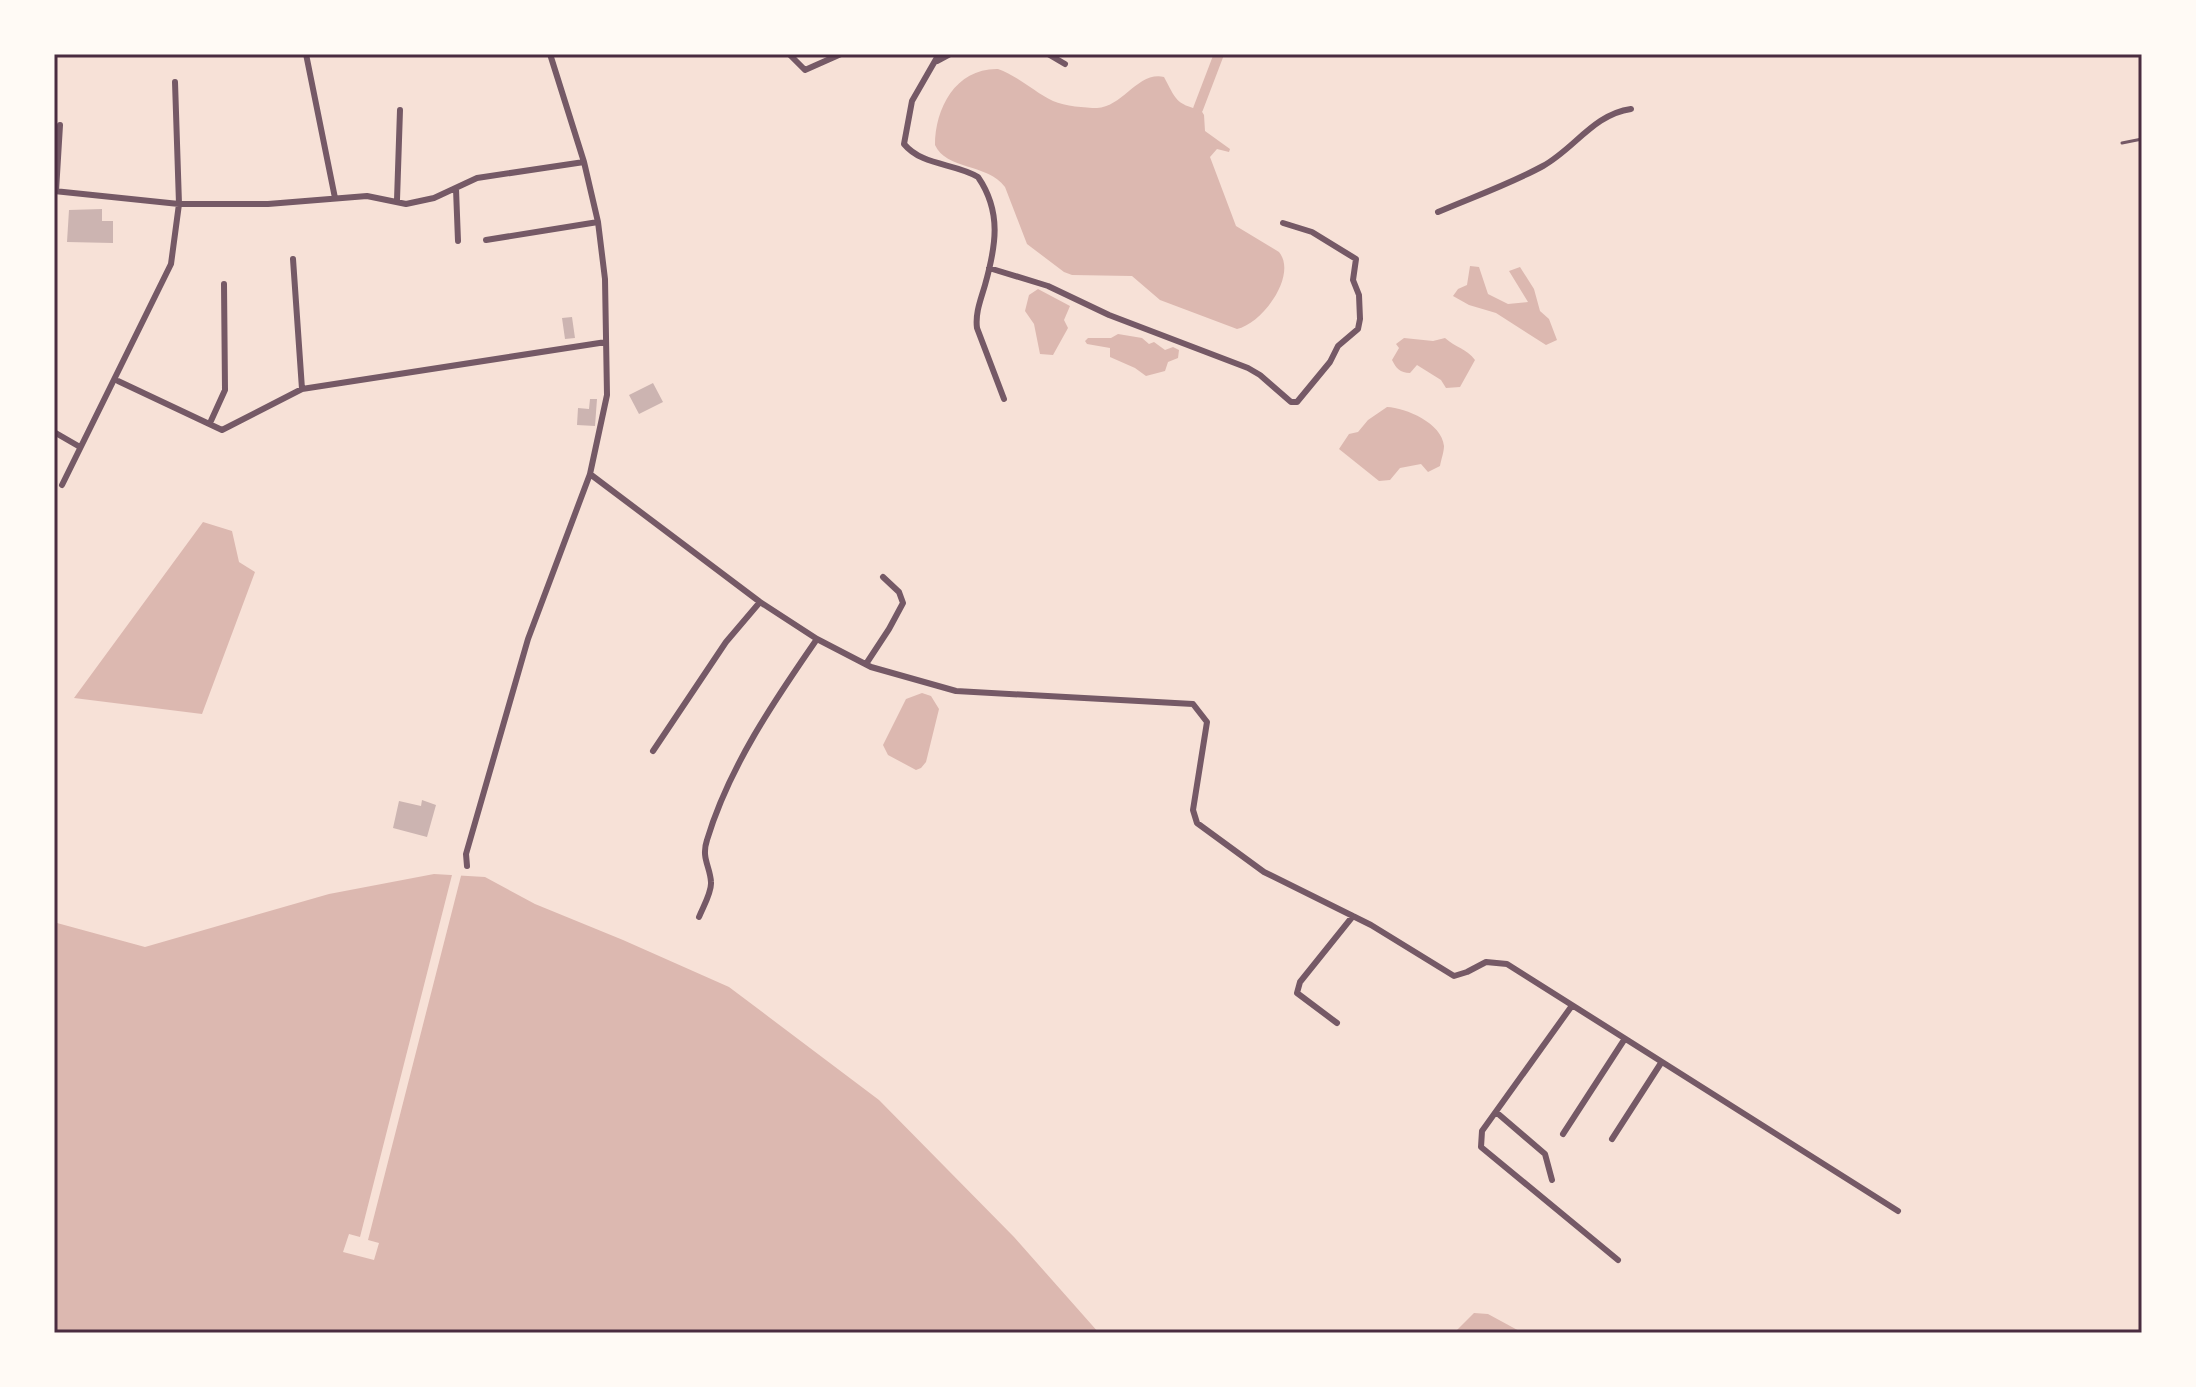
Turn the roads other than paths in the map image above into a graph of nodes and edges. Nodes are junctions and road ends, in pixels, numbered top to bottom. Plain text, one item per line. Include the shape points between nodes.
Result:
1 (306, 54) edge
2 (550, 54) edge
3 (789, 54) edge
4 (841, 54) edge
5 (950, 54) edge
6 (1048, 54) edge
7 (938, 57) edge
8 (1065, 64) dead end
9 (175, 82) dead end
10 (1631, 109) dead end
11 (400, 110) dead end
12 (60, 125) dead end
13 (2142, 139) edge
14 (2122, 143) dead end
15 (584, 162) junction
16 (456, 189) junction
17 (55, 191) edge
18 (335, 198) junction
19 (397, 200) junction
20 (179, 204) junction
21 (1438, 212) dead end
22 (598, 222) junction
23 (1283, 223) dead end
24 (486, 240) dead end
25 (458, 241) dead end
26 (293, 259) dead end
27 (989, 268) junction
28 (224, 284) dead end
29 (606, 342) junction
30 (118, 381) dead end
31 (302, 389) junction
32 (1004, 399) dead end
33 (210, 423) junction
34 (54, 432) edge
35 (80, 447) junction
36 (590, 474) junction
37 (62, 485) dead end
38 (883, 577) dead end
39 (760, 602) junction
40 (817, 639) junction
41 (866, 664) junction
42 (653, 751) dead end
43 (467, 866) dead end
44 (1353, 916) junction
45 (699, 917) dead end
46 (1571, 1007) junction
47 (1337, 1023) dead end
48 (1624, 1040) junction
49 (1661, 1063) junction
50 (1496, 1112) junction
51 (1563, 1134) dead end
52 (1612, 1139) dead end
53 (1552, 1180) dead end
54 (1898, 1211) dead end
55 (1618, 1260) dead end

1 - 18 street
2 - 15 street
3 - 4 street via 805,70
5 - 7 street
6 - 8 street
7 - 27 street via 912,101 904,144 926,160 980,179 997,224
9 - 20 street
10 - 21 street via 1610,113 1545,165
11 - 19 street
12 - 17 street
13 - 14 lane
15 - 16 street via 477,178
15 - 22 street
16 - 19 street via 406,204
16 - 25 street
17 - 20 street
18 - 19 street
18 - 20 street
20 - 35 street via 171,264
22 - 24 street
22 - 29 street
23 - 27 street via 1312,232 1356,259 1353,280 1359,295 1358,329 1338,346 1297,402 1248,368 1048,286
26 - 31 street
27 - 32 street via 975,317
28 - 33 street via 225,390
29 - 31 street
29 - 36 street via 607,395
30 - 33 street
31 - 33 street via 222,430
34 - 35 street
35 - 37 street
36 - 39 street
36 - 43 street via 528,639 466,854
38 - 41 street via 903,603
39 - 40 street
39 - 42 street via 719,652
40 - 41 street
40 - 45 street via 758,725 714,822 704,851 711,883
41 - 44 street via 956,691 1193,704 1207,722 1193,810 1197,823 1264,872
44 - 46 street via 1454,976 1486,962 1507,964
44 - 47 street via 1297,989
46 - 48 street
46 - 50 street
48 - 49 street
48 - 51 street
49 - 52 street
49 - 54 street
50 - 53 street via 1545,1154
50 - 55 street via 1482,1131 1481,1147

